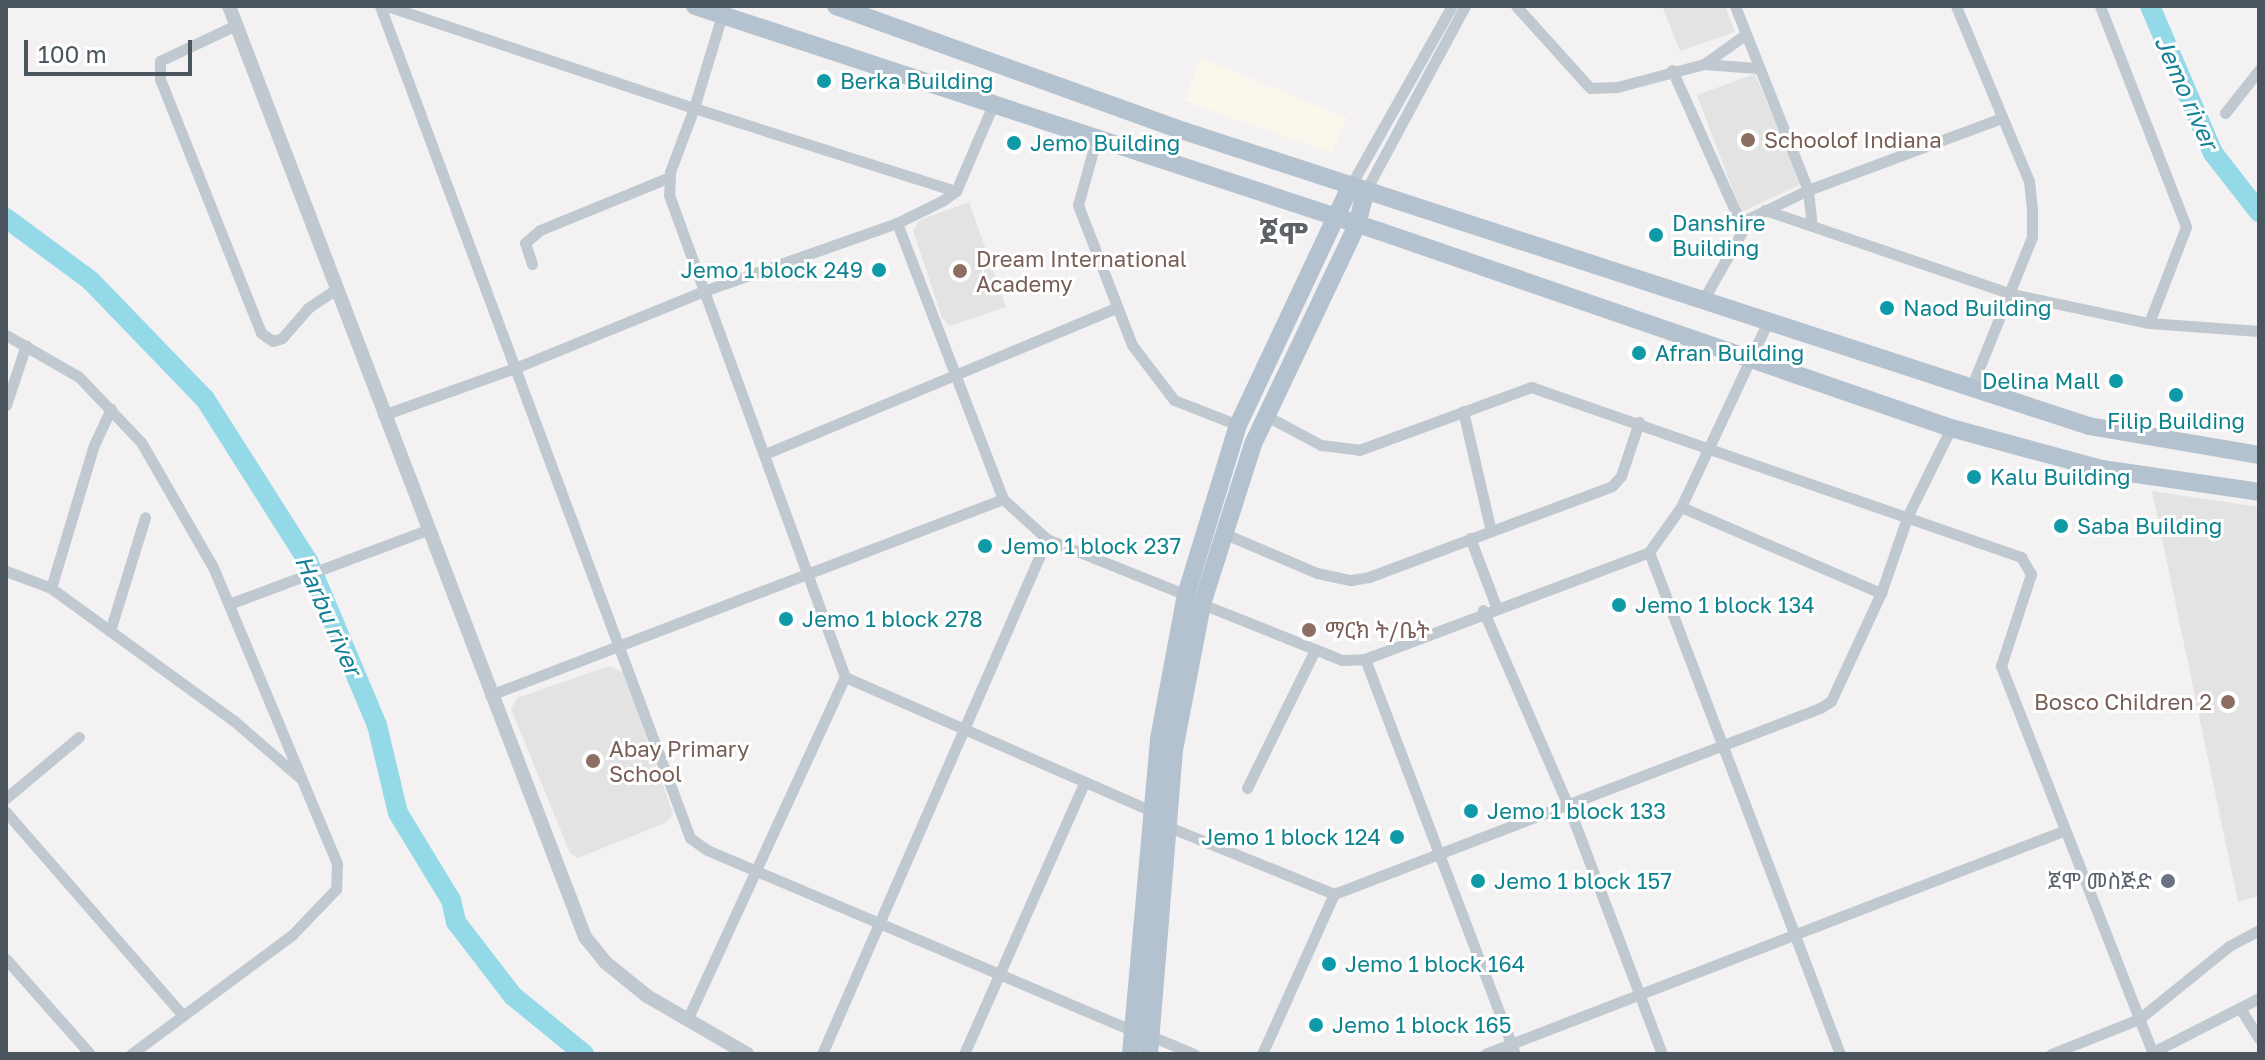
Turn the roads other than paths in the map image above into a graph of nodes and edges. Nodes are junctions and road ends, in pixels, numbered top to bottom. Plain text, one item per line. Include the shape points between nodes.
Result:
1 (229, 6) edge
2 (380, 6) edge
3 (387, 6) edge
4 (695, 6) edge
5 (836, 6) edge
6 (1452, 6) edge
7 (1465, 6) edge
8 (1516, 6) edge
9 (1735, 6) edge
10 (1956, 6) edge
11 (2100, 6) edge
12 (722, 15) junction
13 (236, 25) junction
14 (1745, 35) junction
15 (1704, 64) junction
16 (1757, 68) junction
17 (1672, 70) junction
18 (2259, 70) edge
19 (992, 107) junction
20 (694, 108) junction
21 (2225, 113) dead end
22 (2002, 118) junction
23 (1096, 140) junction
24 (670, 177) junction
25 (1358, 187) junction
26 (1808, 190) junction
27 (956, 191) junction
28 (1293, 205) junction
29 (1765, 210) junction
30 (1332, 216) junction
31 (897, 223) junction
32 (1357, 225) junction
33 (1812, 226) junction
34 (1743, 229) junction
35 (1400, 239) junction
36 (1321, 241) junction
37 (1340, 260) junction
38 (532, 264) dead end
39 (336, 289) junction
40 (701, 292) junction
41 (2012, 294) junction
42 (1703, 300) junction
43 (1115, 308) junction
44 (1768, 321) junction
45 (2149, 323) junction
46 (2259, 331) edge
47 (6, 335) edge
48 (26, 345) junction
49 (1748, 359) junction
50 (515, 368) junction
51 (954, 373) junction
52 (1971, 388) junction
53 (6, 405) edge
54 (111, 409) junction
55 (1463, 411) junction
56 (383, 415) junction
57 (1265, 415) junction
58 (1639, 422) junction
59 (1238, 425) junction
60 (1951, 428) junction
61 (1708, 445) junction
62 (765, 454) junction
63 (2259, 455) edge
64 (2259, 492) edge
65 (1003, 499) junction
66 (1681, 507) junction
67 (1908, 515) junction
68 (145, 517) dead end
69 (427, 530) junction
70 (1491, 531) junction
71 (1223, 533) junction
72 (1470, 538) junction
73 (1047, 539) junction
74 (1649, 552) junction
75 (6, 571) edge
76 (806, 574) junction
77 (51, 588) junction
78 (1881, 593) junction
79 (1194, 600) junction
80 (229, 604) junction
81 (1496, 606) junction
82 (1483, 610) junction
83 (110, 631) junction
84 (622, 649) junction
85 (1315, 650) junction
86 (1365, 659) junction
87 (845, 677) junction
88 (490, 695) junction
89 (965, 730) junction
90 (79, 737) dead end
91 (1721, 750) junction
92 (303, 780) junction
93 (1083, 785) junction
94 (1247, 788) dead end
95 (6, 798) edge
96 (1569, 808) junction
97 (1151, 811) junction
98 (6, 812) edge
99 (1169, 827) junction
100 (2063, 831) junction
101 (1441, 857) junction
102 (756, 869) junction
103 (1155, 878) junction
104 (1334, 894) junction
105 (879, 920) junction
106 (2259, 930) edge
107 (1796, 934) junction
108 (6, 959) edge
109 (1000, 974) junction
110 (1639, 997) junction
111 (2259, 998) edge
112 (2240, 1008) junction
113 (181, 1013) junction
114 (688, 1018) junction
115 (2139, 1019) junction
116 (2259, 1039) edge
117 (1144, 1040) edge
118 (1513, 1049) edge
119 (2153, 1053) edge
120 (90, 1054) edge
121 (131, 1054) edge
122 (747, 1054) edge
123 (822, 1054) edge
124 (964, 1054) edge
125 (1131, 1054) edge
126 (1194, 1054) edge
127 (1262, 1054) edge
128 (1485, 1054) edge
129 (1662, 1054) edge
130 (1840, 1054) edge
131 (2051, 1054) edge

1 - 13 street
2 - 50 street
3 - 20 street
4 - 12 main road
5 - 25 main road
6 - 25 street
7 - 25 street
8 - 17 street via 1590,88 1617,87
9 - 14 street
10 - 22 street
11 - 45 street via 2186,227
12 - 19 main road
12 - 20 street
13 - 39 street
13 - 39 street via 160,61 160,79 261,333 273,341 282,338 308,308
14 - 15 street
14 - 16 street
15 - 16 street
15 - 17 street
16 - 26 street
17 - 34 street
18 - 21 street
19 - 23 main road
19 - 27 street
20 - 24 street
20 - 27 street
22 - 26 street
22 - 41 street via 2029,181 2032,209 2032,237
23 - 28 main road
23 - 43 street via 1077,196
24 - 38 street via 540,230 525,243
24 - 40 street via 669,195
25 - 30 main road
25 - 32 main road
25 - 42 main road
26 - 29 street
26 - 33 street
27 - 31 street
28 - 30 main road
28 - 36 main road
29 - 33 street
29 - 34 street
30 - 32 main road
30 - 36 main road
31 - 40 street
31 - 51 street
32 - 35 main road
32 - 37 main road
33 - 41 street
34 - 42 street
35 - 37 main road via 1370,239
35 - 49 main road
36 - 59 main road
37 - 57 main road
39 - 56 street
40 - 50 street
40 - 62 street
41 - 45 street
41 - 52 street
42 - 44 main road
43 - 51 street
43 - 59 street via 1132,345 1174,400
44 - 49 street
44 - 52 main road
45 - 46 street
47 - 48 street
48 - 53 street
48 - 54 street via 79,377
49 - 60 main road
49 - 61 street
50 - 56 street
50 - 84 street
51 - 62 street
51 - 65 street
52 - 63 main road via 2089,426
54 - 77 street via 94,445
54 - 80 street via 141,442
55 - 57 street via 1375,445 1341,451
55 - 58 street via 1531,387
55 - 70 street
56 - 69 street
57 - 71 main road
58 - 61 street
58 - 70 street via 1621,476 1612,486
59 - 79 main road
60 - 64 main road via 2102,469
60 - 67 street
61 - 66 street
61 - 67 street
62 - 76 street
65 - 73 street
65 - 76 street
66 - 74 street
66 - 78 street
67 - 78 street
67 - 100 street via 2028,564 2031,574 2001,666
68 - 83 street
69 - 80 street
69 - 88 street
70 - 72 street
71 - 72 street via 1294,565 1351,580
71 - 79 main road
72 - 81 street
73 - 79 street
73 - 89 street
74 - 81 street
74 - 91 street
75 - 77 street
76 - 84 street
76 - 87 street
77 - 83 street
78 - 91 street via 1831,701
79 - 85 street
79 - 97 main road
79 - 99 main road
80 - 92 street
81 - 82 street
82 - 86 street
82 - 96 street
83 - 92 street via 233,720
84 - 88 street
84 - 102 street via 690,838
85 - 86 street via 1342,660
85 - 94 street
86 - 101 street
87 - 89 street
87 - 102 street
88 - 114 street via 585,937 625,980
89 - 93 street
89 - 105 street
90 - 95 street
91 - 96 street
91 - 107 street
92 - 113 street via 337,864 336,889 292,935
93 - 97 street
93 - 109 street
96 - 101 street
96 - 110 street
97 - 103 main road
98 - 113 street
99 - 103 main road
99 - 104 street
100 - 107 street
100 - 115 street
101 - 104 street
101 - 118 street
102 - 105 street
102 - 114 street
103 - 117 main road
104 - 127 street
105 - 109 street
105 - 123 street
106 - 115 street via 2229,946
107 - 110 street
107 - 130 street
108 - 120 street
109 - 117 street
109 - 124 street
110 - 118 street
110 - 129 street
111 - 112 street
112 - 116 street
112 - 119 street
113 - 121 street
114 - 122 street
115 - 119 street
115 - 131 street
117 - 125 main road
117 - 126 street
118 - 128 street

